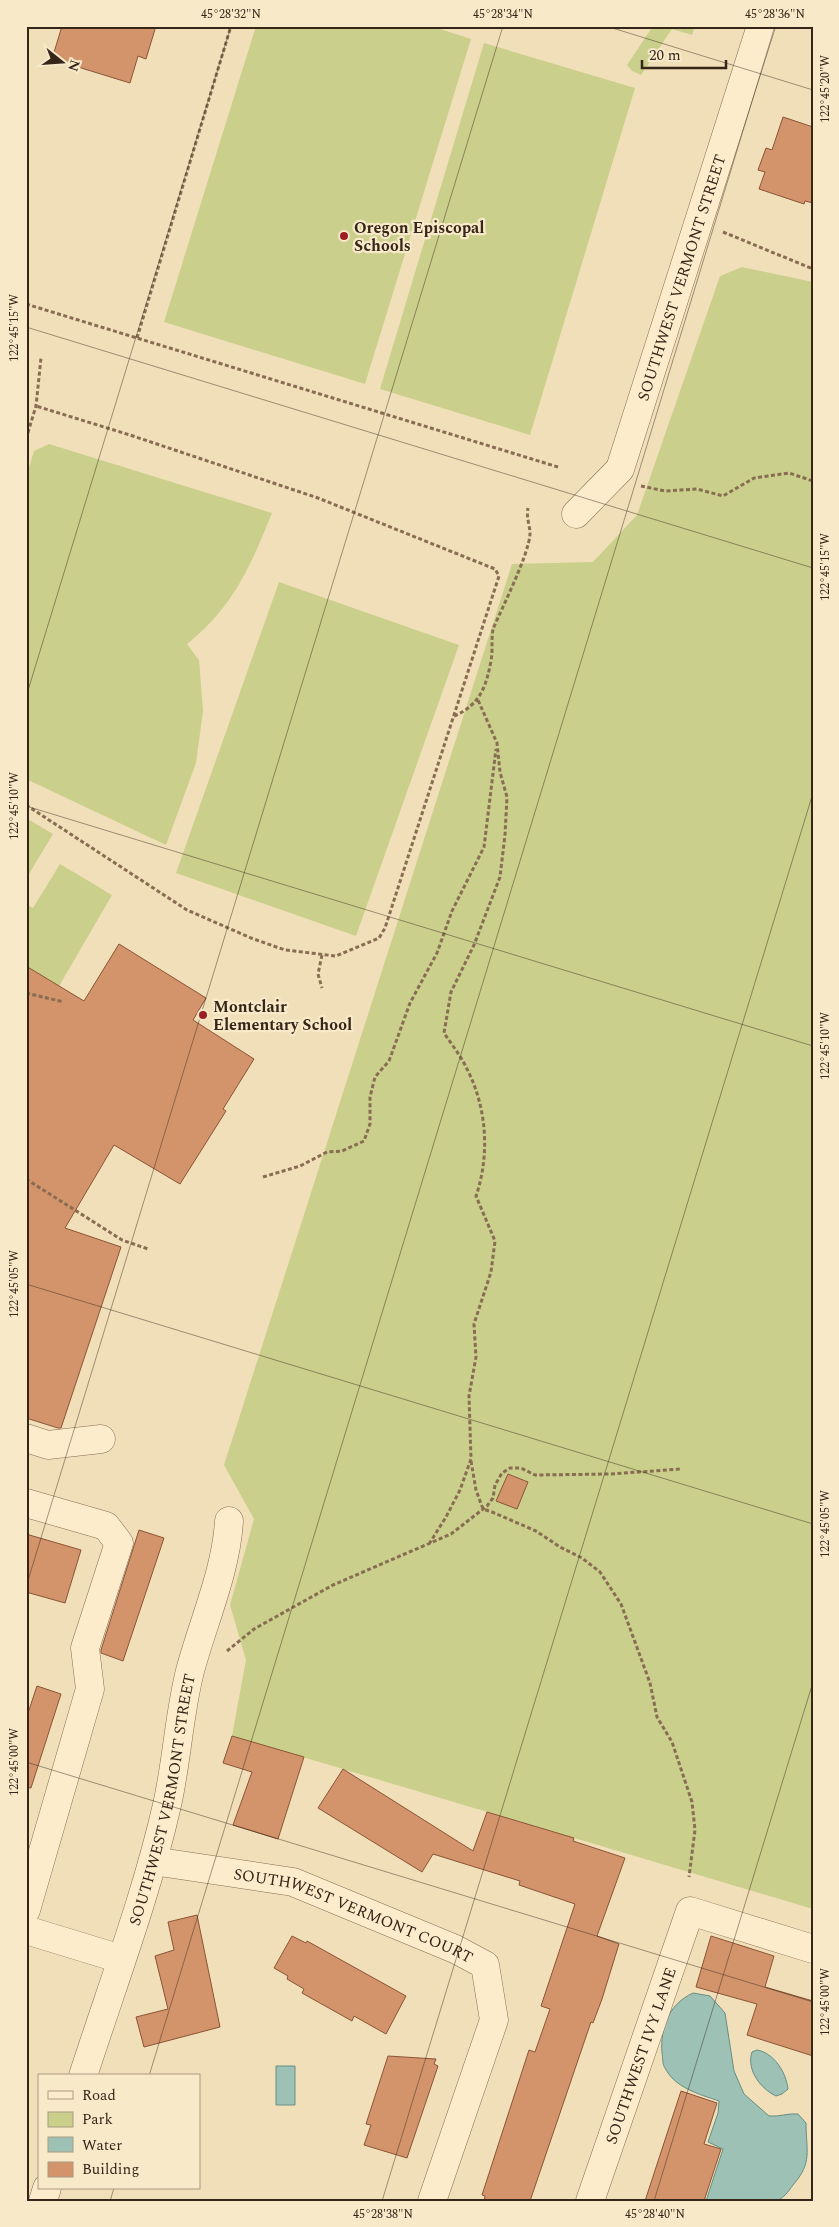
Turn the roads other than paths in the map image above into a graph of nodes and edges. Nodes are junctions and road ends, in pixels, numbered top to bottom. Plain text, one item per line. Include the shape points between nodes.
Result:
1 (761, 26) edge
2 (576, 514) dead end
3 (26, 1438) edge
4 (101, 1439) dead end
5 (26, 1503) edge
6 (229, 1521) dead end
7 (153, 1861) junction
8 (26, 1910) edge
9 (26, 1930) edge
10 (813, 1949) edge
11 (121, 1959) junction
12 (84, 2074) edge
13 (432, 2201) edge
14 (590, 2201) edge

1 - 2 street, SOUTHWEST VERMONT STREET via 620,469
3 - 4 street via 48,1445
5 - 8 street via 106,1526 119,1543 85,1648 90,1689
6 - 7 street, SOUTHWEST VERMONT STREET via 225,1553 190,1672 167,1804
7 - 11 street, SOUTHWEST VERMONT STREET
7 - 13 street, SOUTHWEST VERMONT COURT via 293,1882 455,1949 485,1965 494,2020
9 - 11 street
10 - 14 street, SOUTHWEST IVY LANE via 690,1911
11 - 12 street, SOUTHWEST VERMONT STREET

